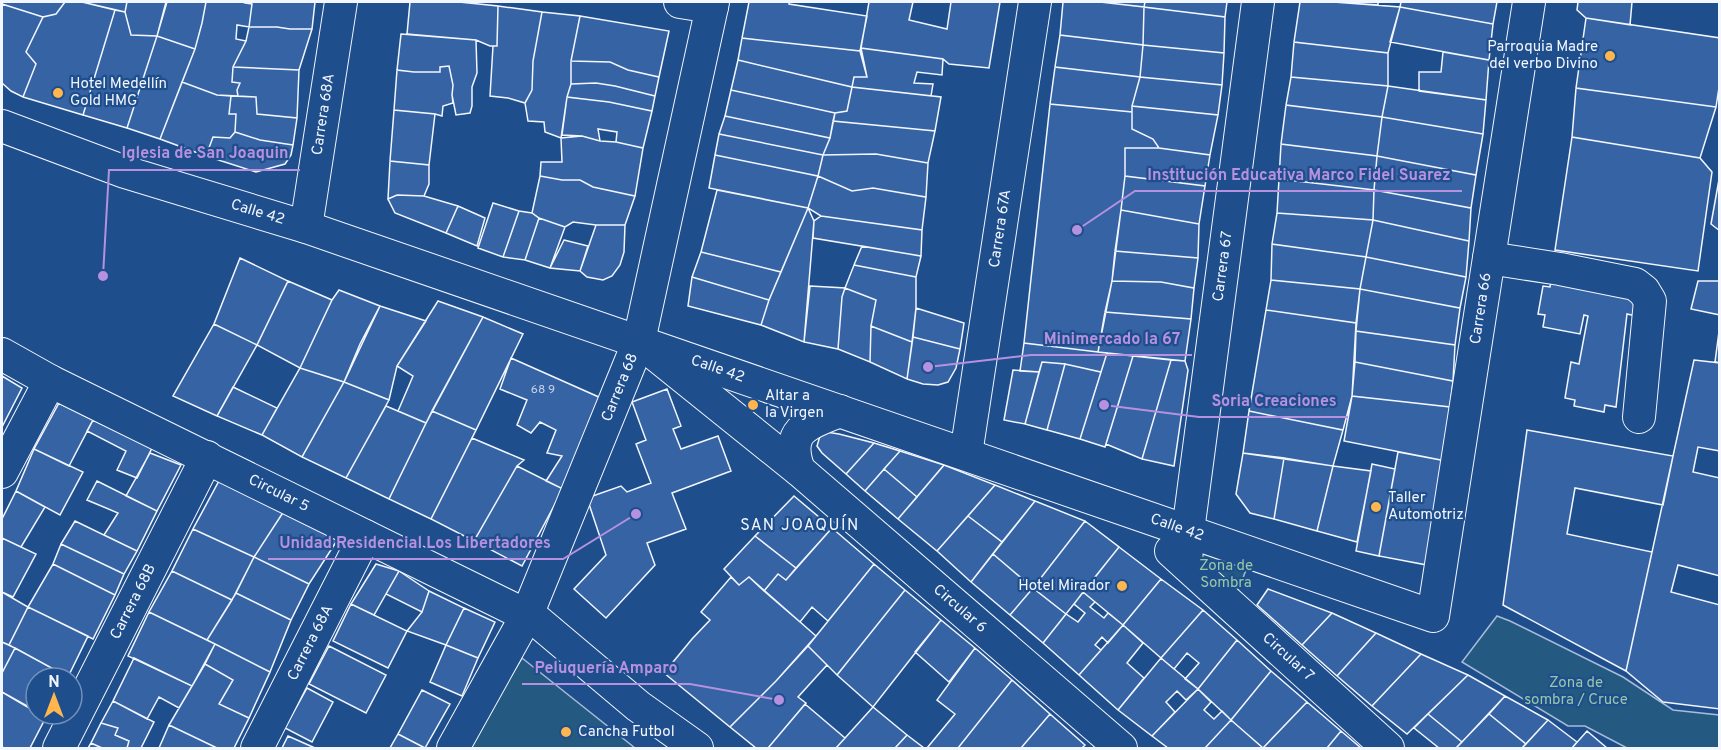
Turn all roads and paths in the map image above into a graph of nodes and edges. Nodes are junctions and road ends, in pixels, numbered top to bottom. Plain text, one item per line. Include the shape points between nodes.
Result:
1 (341, 2) edge
2 (680, 2) edge
3 (1035, 2) edge
4 (1258, 2) edge
5 (1529, 2) edge
6 (712, 4) edge
7 (2, 126) edge
8 (306, 227) junction
9 (1487, 267) junction
10 (1536, 283) dead end
11 (639, 342) junction
12 (2, 354) edge
13 (50, 381) junction
14 (840, 411) junction
15 (1639, 417) dead end
16 (966, 454) junction
17 (207, 457) junction
18 (799, 470) junction
19 (2, 472) edge
20 (1119, 507) junction
21 (1188, 531) junction
22 (365, 536) junction
23 (1186, 564) junction
24 (527, 615) junction
25 (1433, 616) joint
26 (59, 748) edge
27 (257, 748) edge
28 (453, 748) edge
29 (696, 748) edge
30 (1121, 748) edge
31 (1388, 748) edge

1 - 8 street, Carrera 68A
2 - 6 street
3 - 16 street, Carrera 67A
4 - 21 street, Carrera 67
5 - 9 street, Carrera 66
6 - 11 street, Carrera 68
7 - 8 street, Calle 42 via 124,172
8 - 11 street, Calle 42
9 - 10 street
9 - 15 street via 1560,269 1635,284 1644,291 1650,301
9 - 25 street, Carrera 66
11 - 14 street, Calle 42
11 - 18 street, Circular 6
11 - 24 street, Carrera 68
12 - 13 street, Circular 5
13 - 17 street, Circular 5
13 - 19 street
14 - 16 street, Calle 42
14 - 18 street via 814,421 796,437 794,455
16 - 20 street, Calle 42
17 - 22 street, Circular 5
17 - 26 street, Carrera 68B
18 - 30 street, Circular 6
20 - 21 street, Calle 42
20 - 23 street, Circular 7
21 - 23 street
21 - 25 street, Calle 42
22 - 24 street, Circular 5
22 - 27 street, Carrera 68A
23 - 31 street, Circular 7
24 - 28 street, Carrera 68
24 - 29 street, Circular 5

